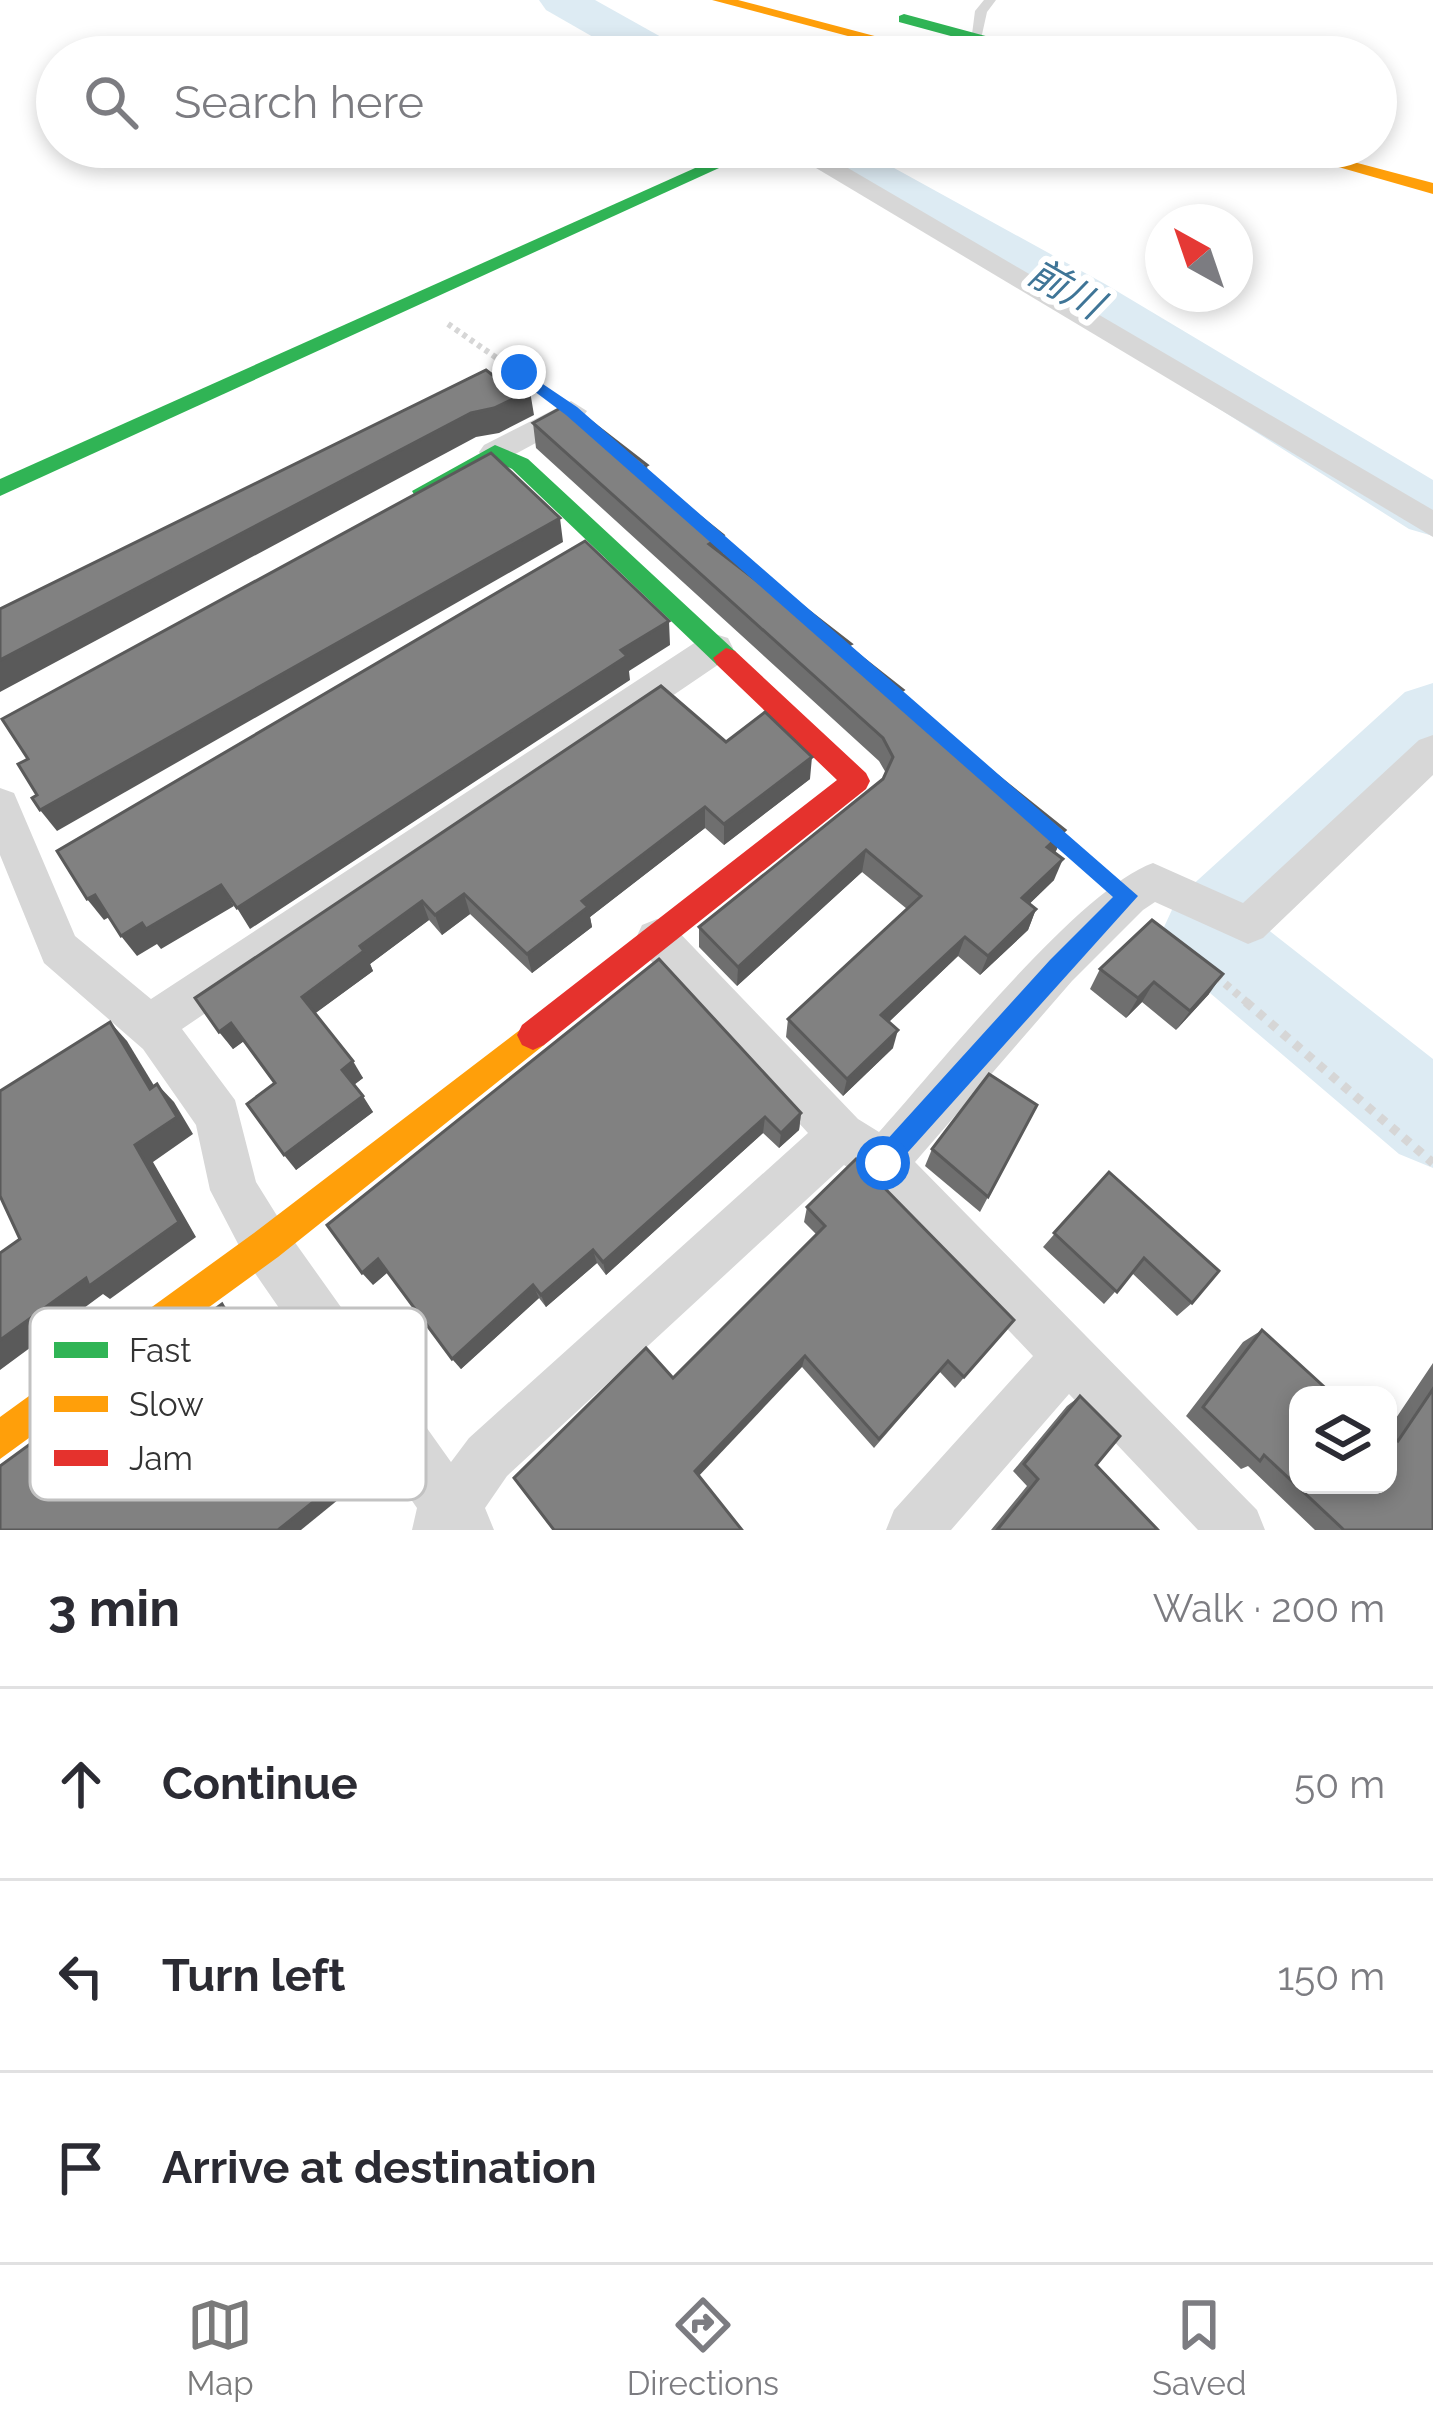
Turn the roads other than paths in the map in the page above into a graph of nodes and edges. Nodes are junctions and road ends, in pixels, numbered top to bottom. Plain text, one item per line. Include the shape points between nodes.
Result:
1 (719, 0) edge
2 (830, 0) edge
3 (990, 0) edge
4 (864, 36) edge
5 (964, 36) edge
6 (976, 36) edge
7 (709, 168) edge
8 (830, 168) edge
9 (1355, 168) edge
10 (1433, 189) edge
11 (571, 411) edge
12 (495, 452) junction
13 (0, 488) edge
14 (392, 508) edge
15 (1433, 525) edge
16 (599, 538) junction
17 (559, 562) edge
18 (715, 648) junction
19 (1433, 751) edge
20 (0, 805) edge
21 (69, 850) edge
22 (28, 874) junction
23 (657, 938) junction
24 (149, 1027) junction
25 (862, 1149) junction
26 (266, 1245) junction
27 (180, 1308) edge
28 (308, 1308) edge
29 (1069, 1355) junction
30 (30, 1418) edge
31 (0, 1440) edge
32 (426, 1485) edge
33 (451, 1523) edge
34 (914, 1530) edge
35 (1238, 1530) edge

1 - 4 main road
2 - 5 main road
3 - 6 lane
7 - 13 main road
8 - 15 street
9 - 10 main road
11 - 12 street
12 - 14 main road
12 - 16 main road via 520,464
16 - 17 street
16 - 18 main road
18 - 23 main road via 856,781
18 - 24 street
19 - 25 street via 1248,925 1140,888
20 - 22 street
21 - 22 street
22 - 24 street via 59,949
23 - 25 street
23 - 26 main road
24 - 26 street via 218,1116 234,1190
25 - 29 street
25 - 33 street via 488,1457
26 - 27 main road
26 - 28 street
29 - 34 street
29 - 35 street
30 - 31 main road
32 - 33 street

